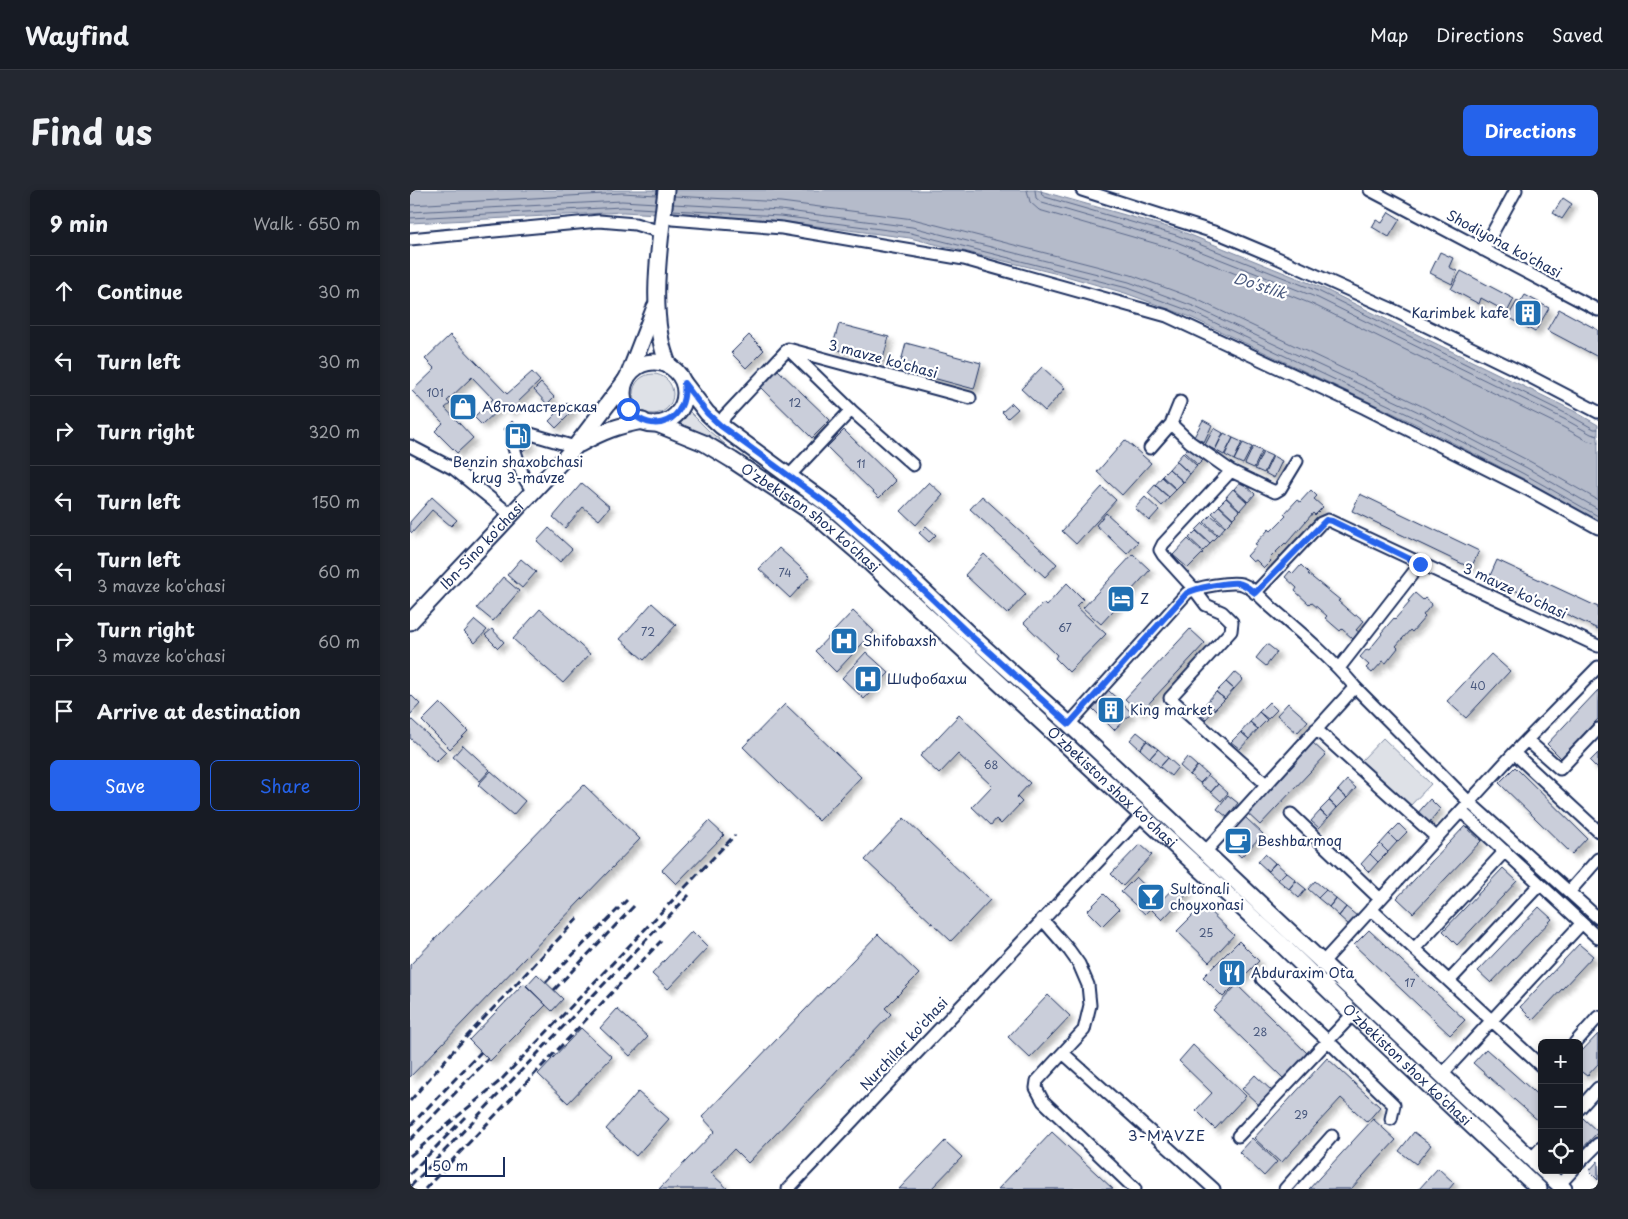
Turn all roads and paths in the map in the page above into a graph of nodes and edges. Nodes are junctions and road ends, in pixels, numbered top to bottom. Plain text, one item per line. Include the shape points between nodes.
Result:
1 (666, 190) edge
2 (1082, 190) edge
3 (1370, 190) edge
4 (1516, 190) edge
5 (665, 226) junction
6 (410, 239) edge
7 (1483, 250) junction
8 (656, 305) junction
9 (1598, 310) edge
10 (788, 349) junction
11 (669, 366) junction
12 (627, 378) junction
13 (684, 383) junction
14 (970, 398) dead end
15 (1180, 402) dead end
16 (851, 410) junction
17 (1598, 412) edge
18 (650, 422) junction
19 (1172, 424) junction
20 (721, 426) junction
21 (524, 432) dead end
22 (512, 442) dead end
23 (410, 446) edge
24 (575, 447) junction
25 (1150, 448) dead end
26 (1297, 461) dead end
27 (913, 465) dead end
28 (1231, 470) junction
29 (790, 476) junction
30 (533, 492) junction
31 (511, 515) junction
32 (1598, 528) edge
33 (1420, 564) junction
34 (1194, 589) junction
35 (1255, 593) junction
36 (410, 622) edge
37 (1598, 646) edge
38 (1598, 667) edge
39 (1339, 668) junction
40 (1355, 687) junction
41 (1069, 724) junction
42 (1316, 729) junction
43 (1598, 729) edge
44 (1527, 740) junction
45 (1514, 753) junction
46 (1266, 784) junction
47 (1469, 802) junction
48 (1461, 811) junction
49 (1292, 814) dead end
50 (1142, 815) junction
51 (1598, 831) edge
52 (1436, 837) junction
53 (1505, 851) junction
54 (1205, 852) junction
55 (1598, 859) edge
56 (1540, 884) junction
57 (1569, 892) junction
58 (1380, 899) junction
59 (1371, 909) junction
60 (1598, 918) edge
61 (1042, 919) junction
62 (1582, 923) junction
63 (1598, 938) edge
64 (1414, 949) junction
65 (1323, 962) junction
66 (1262, 979) dead end
67 (1449, 981) junction
68 (1352, 1014) junction
69 (1598, 1018) edge
70 (1492, 1021) junction
71 (1579, 1039) edge
72 (1327, 1040) junction
73 (1063, 1053) junction
74 (1538, 1063) edge
75 (1442, 1074) junction
76 (1598, 1088) edge
77 (1583, 1102) edge
78 (1391, 1120) dead end
79 (1238, 1136) dead end
80 (1332, 1136) dead end
81 (1598, 1144) edge
82 (1583, 1160) edge
83 (1538, 1165) edge
84 (1547, 1174) edge
85 (1570, 1174) edge
86 (1561, 1187) edge
87 (788, 1189) edge
88 (1135, 1189) edge
89 (1214, 1189) edge
90 (1285, 1189) edge
91 (1539, 1189) edge

1 - 5 main road
2 - 17 street via 1223,235 1273,256 1389,308
3 - 7 street, Shodiyona ko'chasi
4 - 7 street
5 - 6 street via 598,221
5 - 8 main road
5 - 32 street via 782,228 964,259 1167,316 1373,412
7 - 9 street, Shodiyona ko'chasi
8 - 11 main road
8 - 12 main road
10 - 14 street, 3 mavze ko'chasi
10 - 16 street
10 - 20 street via 725,416
11 - 12 main road via 647,363 636,368
11 - 13 main road
12 - 18 main road via 624,400 628,409 634,416
12 - 24 main road
13 - 18 main road via 683,404 677,414 668,420
13 - 20 main road, O'zbekiston shox ko'chasi
15 - 19 street
16 - 27 street
16 - 29 street
18 - 24 main road via 603,431
18 - 50 main road, O'zbekiston shox ko'chasi via 704,443 814,514
19 - 25 street
19 - 28 street via 1190,442
20 - 29 main road, O'zbekiston shox ko'chasi
21 - 24 street
22 - 30 street via 523,476
23 - 31 street via 454,469
24 - 30 main road, Ibn-Sino ko'chasi
26 - 28 street via 1280,490 1275,492
28 - 34 street via 1160,550
29 - 41 main road, O'zbekiston shox ko'chasi via 884,553
30 - 31 main road, Ibn-Sino ko'chasi
31 - 36 main road, Ibn-Sino ko'chasi
33 - 35 street, 3 mavze ko'chasi via 1326,520
33 - 37 street, 3 mavze ko'chasi
33 - 39 street
34 - 35 street via 1238,583
34 - 41 street via 1183,597
34 - 46 street via 1206,605 1222,612 1232,622 1231,631 1170,698
35 - 39 street
38 - 44 street
39 - 40 street
40 - 42 street
40 - 47 street
41 - 54 main road, O'zbekiston shox ko'chasi
42 - 46 street
42 - 52 street
43 - 44 street via 1560,769
44 - 45 street
45 - 47 street
45 - 51 street
46 - 54 street
47 - 48 street
47 - 57 street
48 - 52 street
48 - 53 street
49 - 58 street
50 - 61 street, Nurchilar ko'chasi
50 - 68 main road, O'zbekiston shox ko'chasi
52 - 58 street
53 - 56 street
53 - 64 street
54 - 65 main road, O'zbekiston shox ko'chasi
55 - 57 street
56 - 62 street
56 - 67 street
57 - 60 street
58 - 59 street
59 - 64 street
59 - 65 street
61 - 73 street via 1079,964 1090,995 1084,1030
61 - 87 street, Nurchilar ko'chasi
62 - 63 street
62 - 70 street
64 - 67 street
65 - 75 main road, O'zbekiston shox ko'chasi
66 - 72 street
67 - 70 street
68 - 72 street
68 - 91 main road, O'zbekiston shox ko'chasi
69 - 71 street
70 - 74 street
70 - 75 street
72 - 78 street via 1394,1105
72 - 79 street
73 - 88 street via 1037,1082 1038,1094
73 - 89 street
75 - 83 main road, O'zbekiston shox ko'chasi
76 - 77 street
80 - 90 street
81 - 82 street
84 - 86 main road, O'zbekiston shox ko'chasi
85 - 86 street

